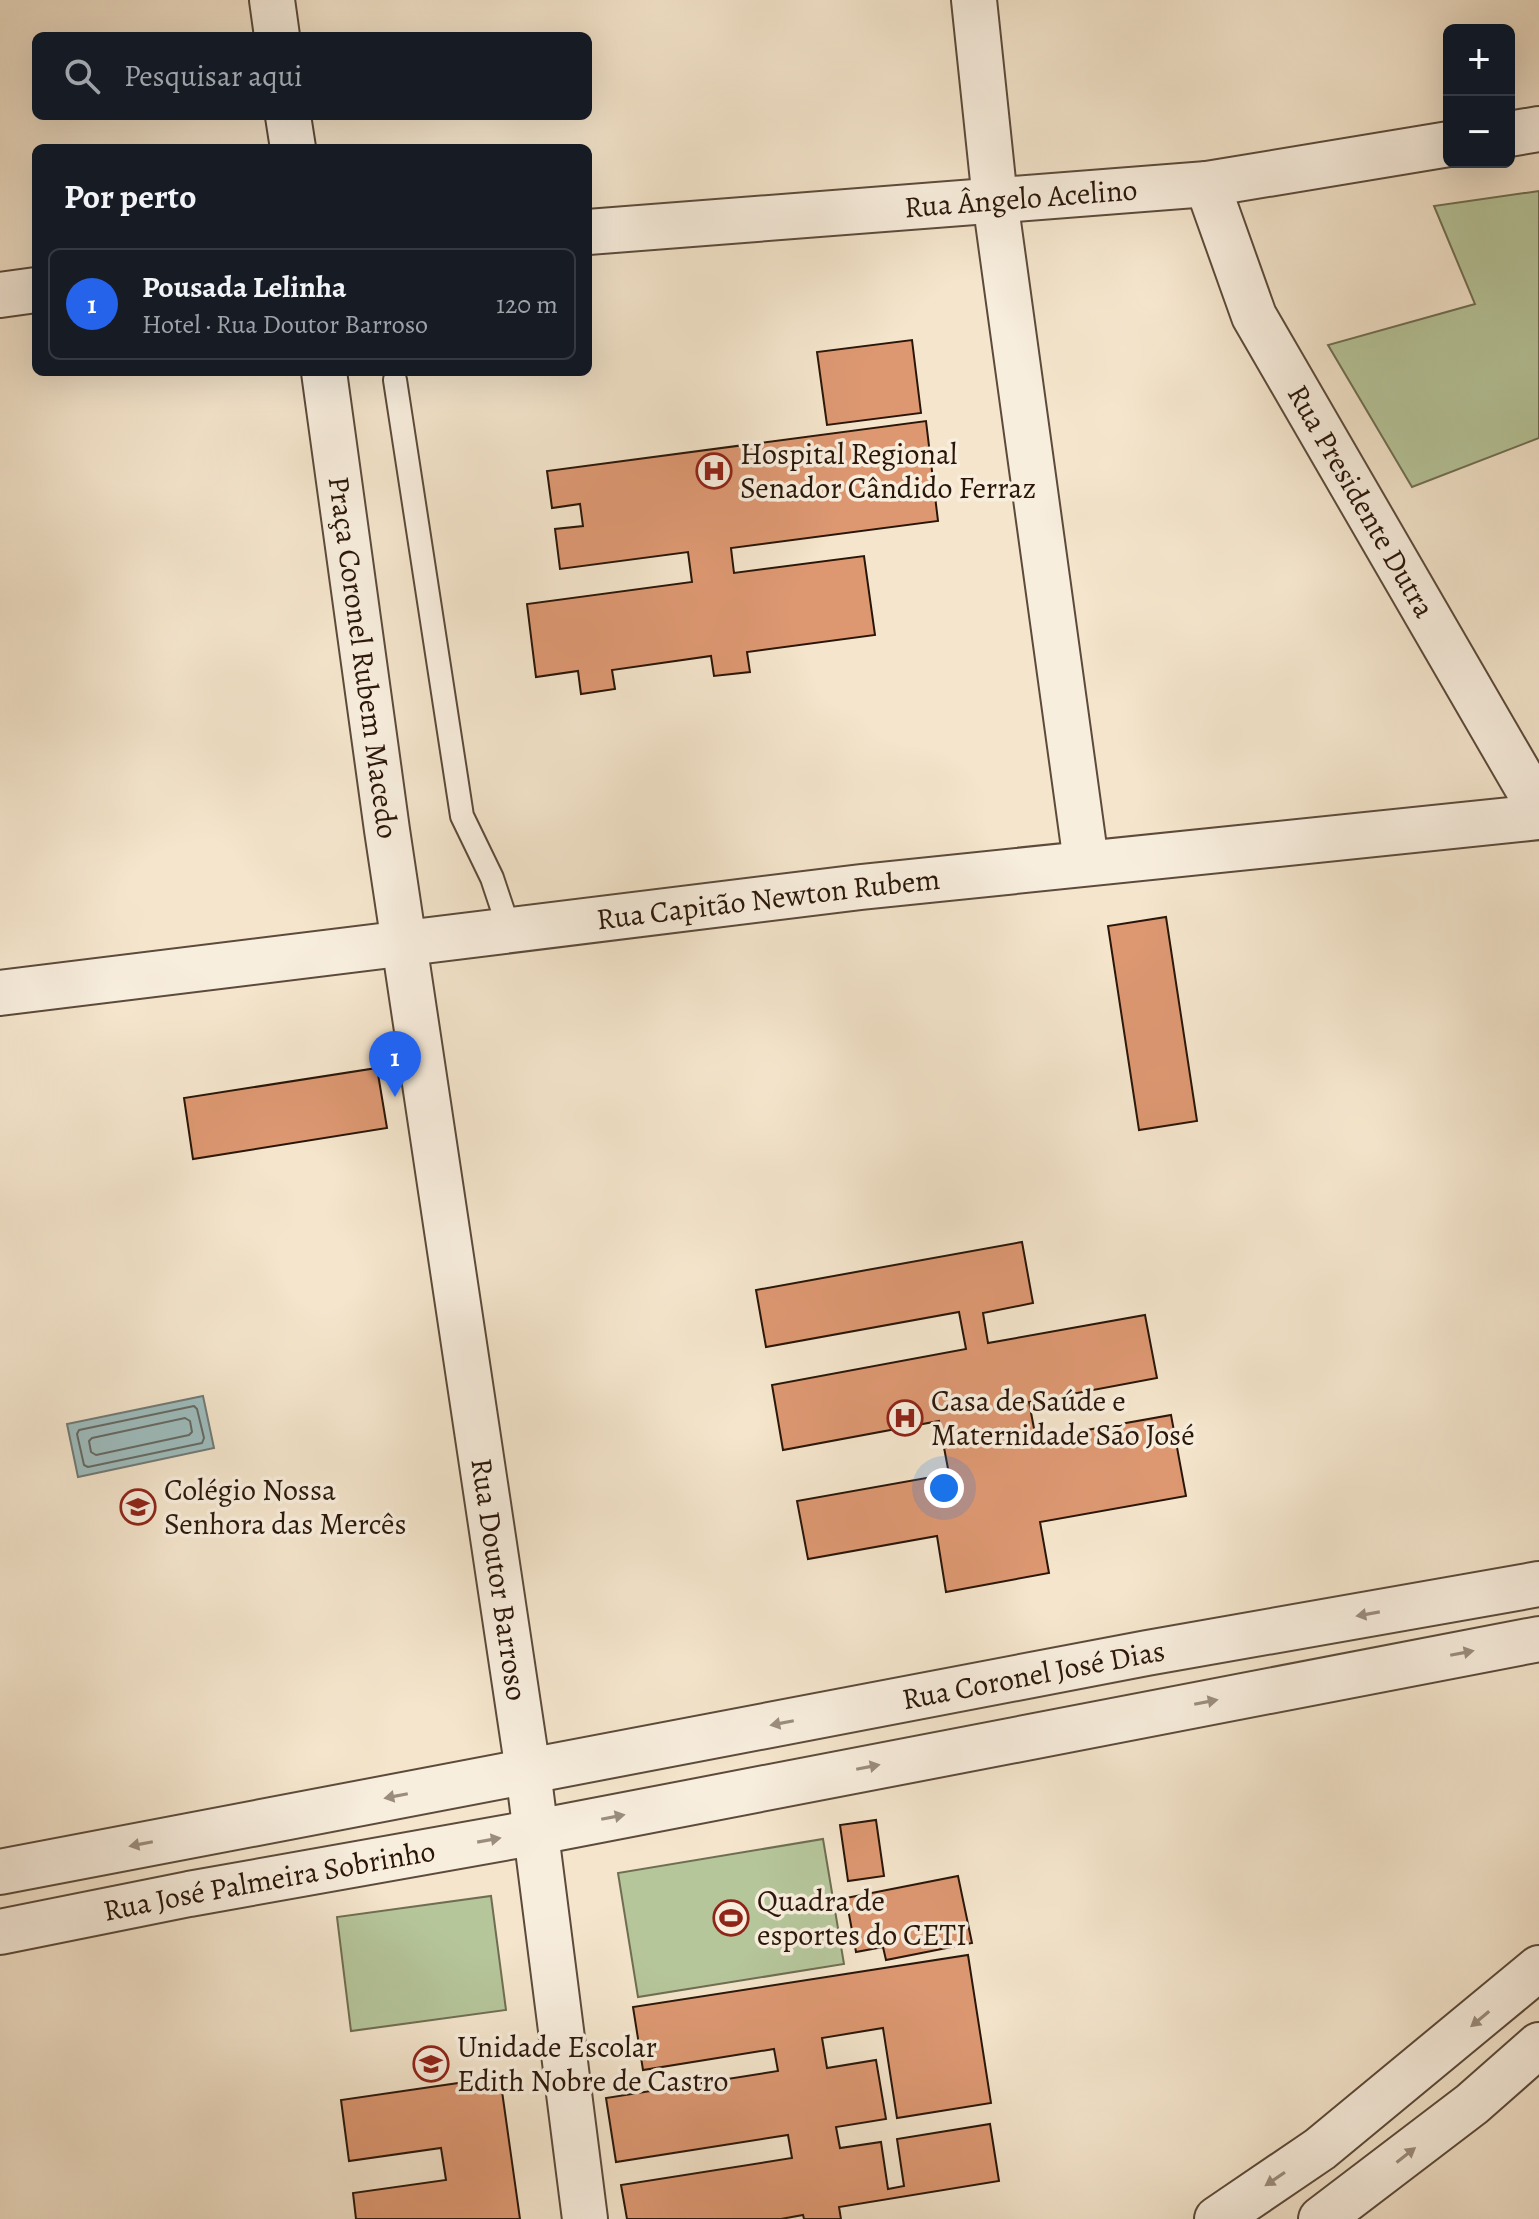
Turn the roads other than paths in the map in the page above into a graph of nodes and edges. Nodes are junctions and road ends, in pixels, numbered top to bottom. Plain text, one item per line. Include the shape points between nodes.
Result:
1 (272, 0) edge
2 (974, 0) edge
3 (276, 32) edge
4 (289, 120) edge
5 (1539, 129) edge
6 (1515, 133) edge
7 (292, 144) edge
8 (1443, 145) edge
9 (1207, 184) junction
10 (995, 200) junction
11 (592, 232) edge
12 (32, 291) edge
13 (0, 295) edge
14 (325, 376) edge
15 (395, 380) dead end
16 (1539, 808) edge
17 (1539, 817) edge
18 (1086, 862) junction
19 (509, 929) junction
20 (404, 942) junction
21 (0, 993) edge
22 (1535, 1591) edge
23 (1539, 1639) edge
24 (1147, 1653) junction
25 (1159, 1711) junction
26 (528, 1771) junction
27 (537, 1832) junction
28 (0, 1872) edge
29 (0, 1932) edge
30 (1539, 1968) edge
31 (1539, 2045) edge
32 (1320, 2149) junction
33 (1338, 2208) edge
34 (585, 2219) edge
35 (1217, 2219) edge

1 - 3 street
2 - 10 street
4 - 7 street
5 - 6 street
8 - 9 street, Rua Ângelo Acelino
9 - 10 street, Rua Ângelo Acelino
9 - 16 street, Rua Presidente Dutra via 1254,316
10 - 11 street, Rua Ângelo Acelino
10 - 18 street
12 - 13 street
14 - 20 street, Praça Coronel Rubem Macedo
15 - 19 lane via 462,816
17 - 18 street, Rua Capitão Newton Rubem
18 - 19 street, Rua Capitão Newton Rubem
19 - 20 street, Rua Capitão Newton Rubem
20 - 21 street, Rua Capitão Newton Rubem
20 - 26 street, Rua Doutor Barroso
22 -> 24 street, Rua Coronel José Dias
25 -> 23 street, Rua Coronel José Dias
24 - 25 street
24 -> 26 street, Rua Coronel José Dias
27 -> 25 street, Rua Coronel José Dias
26 - 27 street, Rua Doutor Barroso
26 -> 28 street, Rua José Palmeira Sobrinho
29 -> 27 street, Rua José Palmeira Sobrinho
27 - 34 street, Rua Doutor Barroso
30 -> 32 street
33 -> 31 street
32 - 33 street
32 -> 35 street

